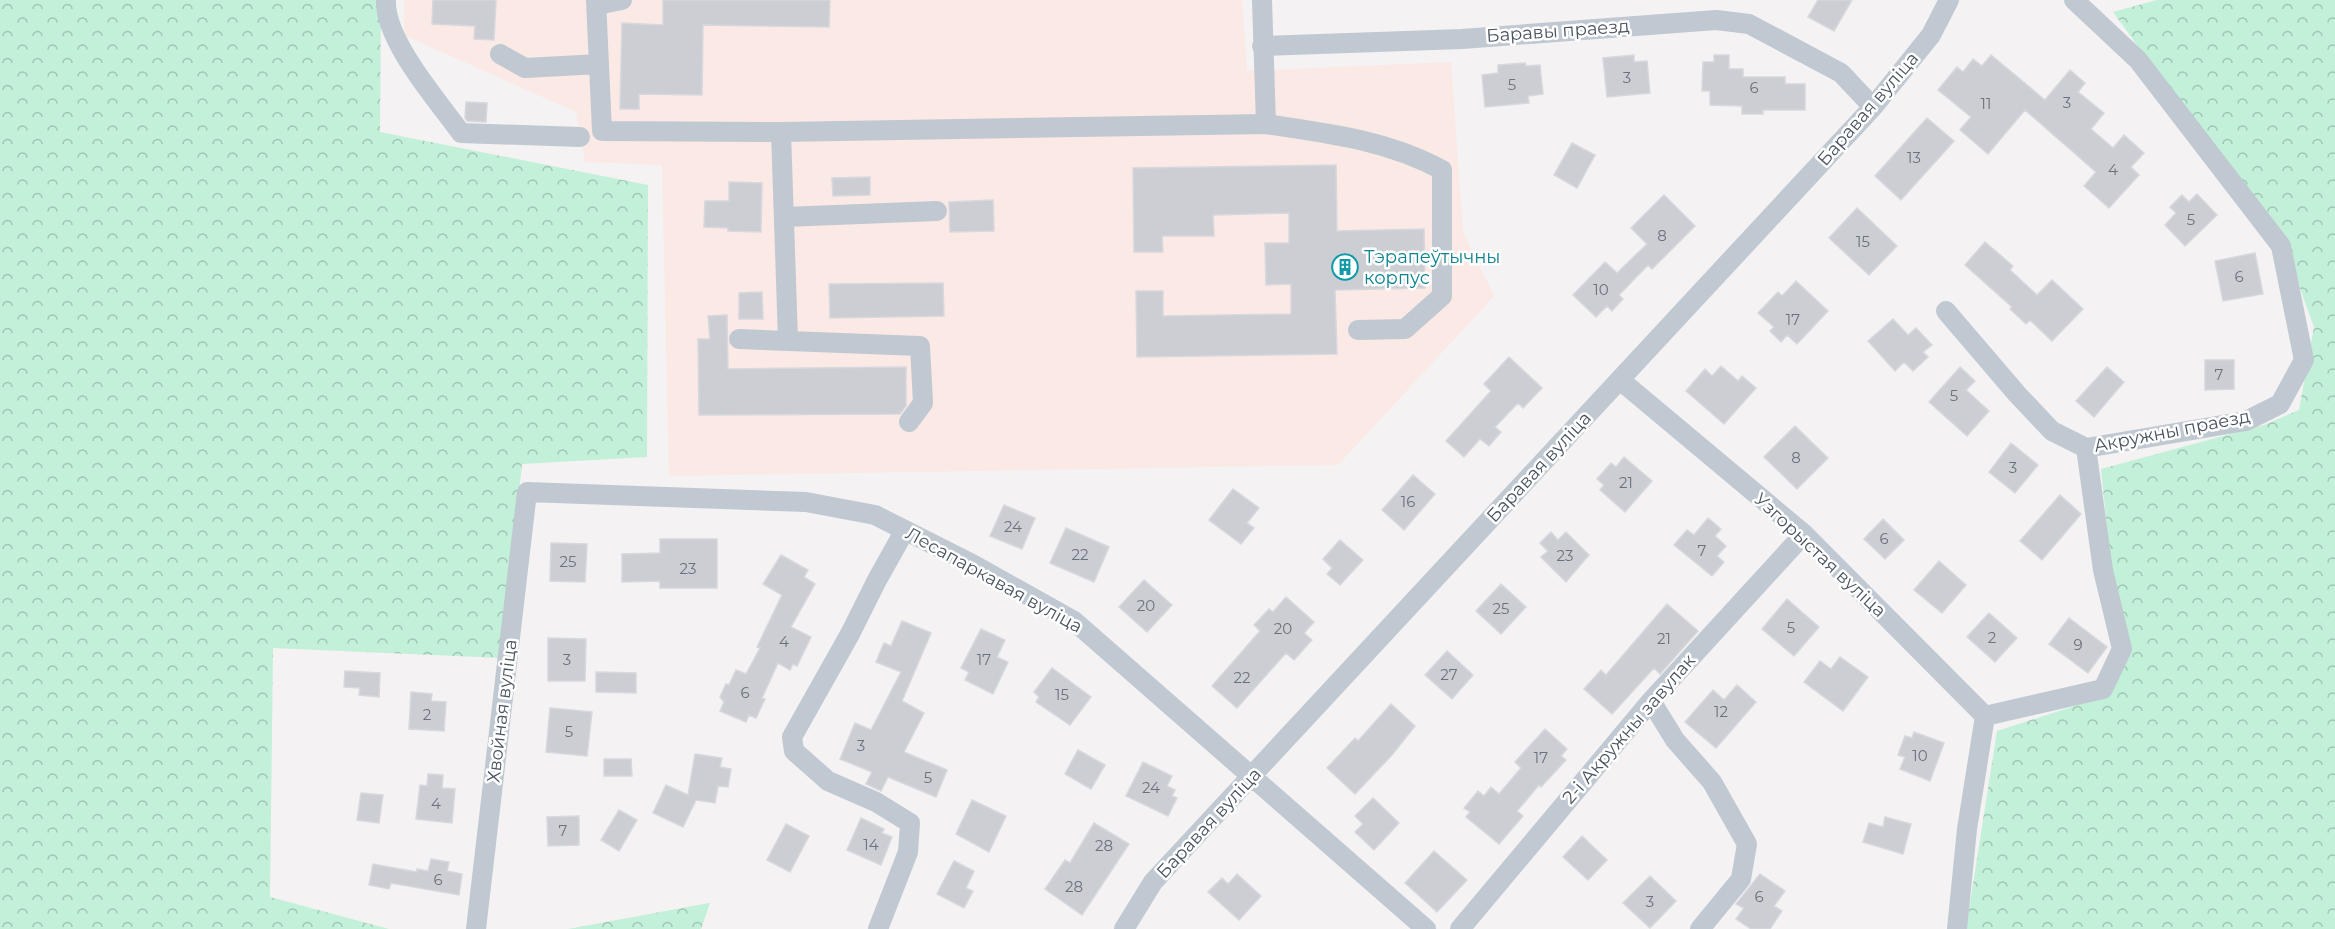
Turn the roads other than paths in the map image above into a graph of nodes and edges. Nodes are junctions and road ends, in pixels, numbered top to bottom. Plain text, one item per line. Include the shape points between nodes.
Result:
1 (386, 0) edge
2 (622, 0) edge
3 (1262, 0) edge
4 (1949, 0) edge
5 (2074, 0) edge
6 (596, 3) edge
7 (1262, 46) junction
8 (500, 54) dead end
9 (599, 64) junction
10 (1873, 107) junction
11 (1266, 124) junction
12 (781, 132) junction
13 (580, 137) dead end
14 (938, 211) dead end
15 (784, 217) junction
16 (1946, 311) dead end
17 (1358, 330) dead end
18 (739, 339) dead end
19 (788, 340) junction
20 (1620, 380) junction
21 (909, 422) dead end
22 (2086, 448) junction
23 (527, 492) joint
24 (905, 530) junction
25 (1804, 534) junction
26 (1651, 701) junction
27 (1985, 716) junction
28 (1252, 777) junction
29 (476, 929) edge
30 (878, 929) edge
31 (1124, 929) edge
32 (1426, 929) edge
33 (1460, 929) edge
34 (1700, 929) edge
35 (1957, 929) edge

1 - 13 street via 401,50 461,133
2 - 6 street
3 - 7 street
4 - 10 street, Баравая вуліца via 1931,35
5 - 22 street, Акружны праезд via 2138,60 2281,246 2304,360 2280,404 2246,421
6 - 9 street
7 - 10 street, Баравы праезд via 1462,39 1716,20 1749,24 1841,73
7 - 11 street
8 - 9 street via 525,68
9 - 12 street via 602,131
10 - 20 street, Баравая вуліца
11 - 12 street
11 - 17 street via 1390,147 1442,170 1442,296 1405,329
12 - 15 street
14 - 15 street
15 - 19 street
16 - 22 street via 2052,431
18 - 19 street
19 - 21 street via 920,346 923,402
20 - 25 street, Узгорыстая вуліца
20 - 28 street, Баравая вуліца
22 - 27 street, Акружны праезд via 2103,570 2122,649 2103,689
23 - 24 street, Лесапаркавая вуліца via 806,502 875,515
23 - 29 street, Хвойная вуліца
24 - 28 street, Лесапаркавая вуліца via 1074,621
24 - 30 street via 792,738 794,752 828,781 876,802 910,823 908,852
25 - 26 street, 2-і Акружны завулак
25 - 27 street, Узгорыстая вуліца
26 - 33 street, 2-і Акружны завулак
26 - 34 street via 1675,740 1712,782 1747,844 1741,879
27 - 35 street
28 - 31 street, Баравая вуліца via 1154,882
28 - 32 street, Лесапаркавая вуліца

